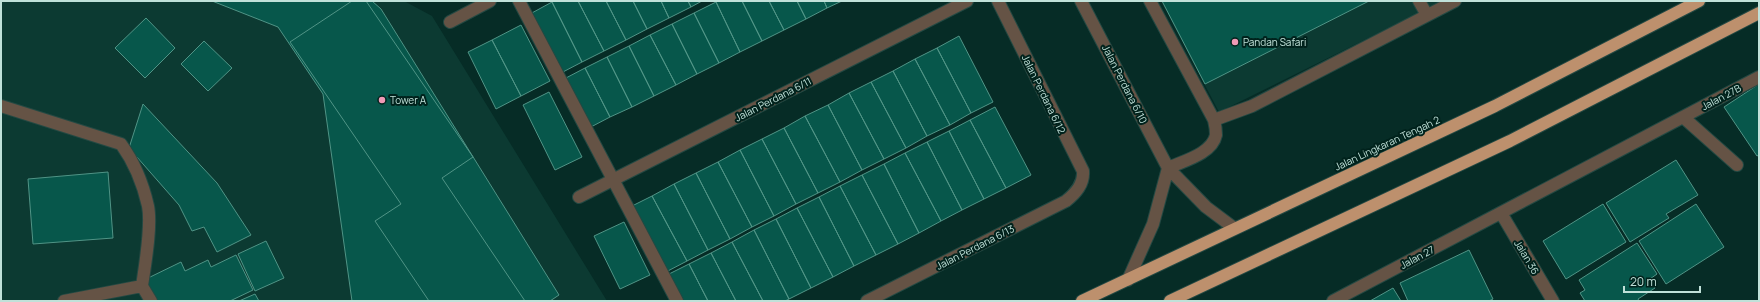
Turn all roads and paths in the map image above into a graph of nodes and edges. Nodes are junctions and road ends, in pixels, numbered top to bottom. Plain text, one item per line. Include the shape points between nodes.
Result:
1 (490, 1) edge
2 (519, 1) edge
3 (967, 1) edge
4 (998, 1) edge
5 (1081, 1) edge
6 (1150, 1) edge
7 (1419, 1) edge
8 (1455, 1) edge
9 (1699, 1) edge
10 (1759, 13) edge
11 (1427, 15) junction
12 (450, 22) dead end
13 (1759, 77) edge
14 (1, 106) edge
15 (1683, 117) junction
16 (1214, 120) junction
17 (1737, 165) dead end
18 (1168, 168) junction
19 (613, 180) junction
20 (1079, 188) joint
21 (579, 197) dead end
22 (1501, 213) junction
23 (1234, 228) junction
24 (1128, 280) junction
25 (142, 286) junction
26 (64, 301) edge
27 (151, 301) edge
28 (677, 301) edge
29 (867, 301) edge
30 (1082, 301) edge
31 (1170, 301) edge
32 (1333, 301) edge
33 (1553, 301) edge

1 - 12 street
2 - 19 street
3 - 19 street, Jalan Perdana 6/11
4 - 20 street, Jalan Perdana 6/12 via 1083,171
5 - 18 street, Jalan Perdana 6/10
6 - 16 street
7 - 11 street
8 - 11 street
9 - 23 highway, Jalan Lingkaran Tengah 2 via 1495,106
10 - 31 highway via 1510,141
11 - 16 street via 1252,106
13 - 15 street, Jalan 27B
14 - 25 street via 121,144 133,160 148,207 147,250
15 - 17 street
15 - 22 street, Jalan 27B
16 - 18 street via 1216,135 1212,144
18 - 23 street, Jalan Perdana 6/10 via 1206,207
18 - 24 street via 1153,224
19 - 21 street, Jalan Perdana 6/11
19 - 28 street
20 - 29 street, Jalan Perdana 6/13 via 1066,201
22 - 32 street, Jalan 27
22 - 33 street, Jalan 36
23 - 24 highway, Jalan Lingkaran Tengah 2
24 - 30 highway, Jalan Lingkaran Tengah 2
25 - 26 street
25 - 27 street

